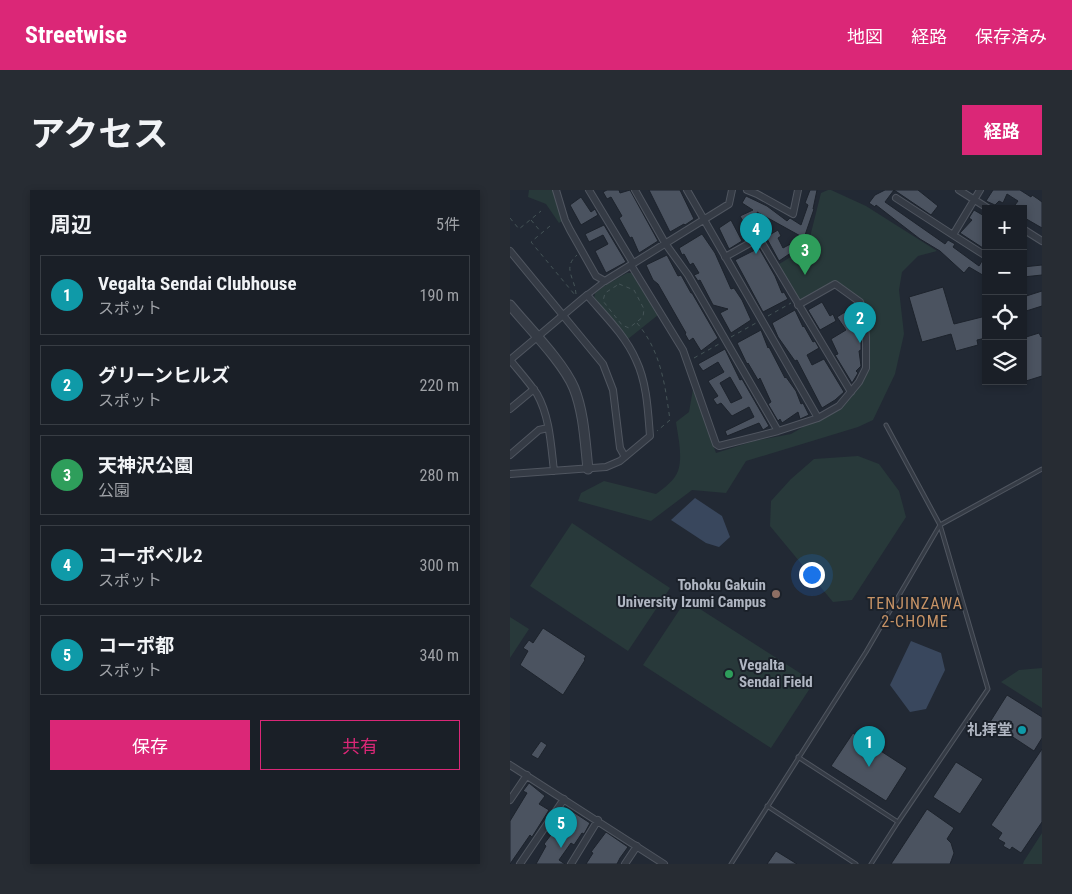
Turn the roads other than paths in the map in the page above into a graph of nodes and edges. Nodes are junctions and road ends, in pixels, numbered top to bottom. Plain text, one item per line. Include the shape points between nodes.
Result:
1 (556, 190) edge
2 (589, 190) edge
3 (635, 190) edge
4 (687, 190) edge
5 (732, 190) edge
6 (747, 190) edge
7 (798, 190) edge
8 (959, 190) edge
9 (980, 190) edge
10 (896, 198) dead end
11 (974, 200) junction
12 (982, 205) edge
13 (704, 220) junction
14 (1027, 231) edge
15 (954, 235) junction
16 (1042, 240) edge
17 (665, 243) junction
18 (510, 252) edge
19 (982, 253) edge
20 (725, 257) junction
21 (632, 264) junction
22 (605, 281) junction
23 (588, 295) junction
24 (797, 302) junction
25 (510, 305) edge
26 (563, 315) junction
27 (537, 338) junction
28 (510, 360) edge
29 (534, 390) junction
30 (851, 392) junction
31 (510, 409) edge
32 (818, 418) junction
33 (886, 425) dead end
34 (548, 428) junction
35 (778, 431) junction
36 (510, 454) edge
37 (625, 457) junction
38 (1042, 468) edge
39 (588, 469) junction
40 (554, 471) junction
41 (510, 474) edge
42 (940, 524) junction
43 (798, 758) junction
44 (510, 765) edge
45 (527, 775) junction
46 (564, 799) junction
47 (510, 800) edge
48 (767, 806) junction
49 (598, 820) junction
50 (898, 822) junction
51 (636, 846) junction
52 (520, 864) edge
53 (570, 864) edge
54 (625, 864) edge
55 (664, 864) edge
56 (731, 864) edge
57 (856, 864) edge
58 (870, 864) edge

1 - 22 street via 565,220 596,276
2 - 21 street
3 - 17 street
4 - 13 street
5 - 13 street via 728,204
6 - 7 street via 793,214
8 - 11 street
9 - 11 street
10 - 15 street
11 - 12 street
11 - 15 street
13 - 17 street
13 - 20 street
14 - 16 street
15 - 19 street
17 - 21 street
17 - 35 street via 688,276
18 - 26 street
20 - 24 street via 759,238
20 - 32 street
21 - 22 street
21 - 35 street via 688,362 716,444 719,446
22 - 23 street
23 - 26 street
23 - 37 street via 625,340 644,385 650,436
24 - 30 street
24 - 30 street via 835,284 860,302 864,313 866,368
25 - 27 street
26 - 27 street
26 - 37 street via 607,371 613,390 620,448
27 - 28 street
27 - 39 street via 564,369 574,388
28 - 29 street
29 - 31 street
29 - 34 street
30 - 32 street via 839,406
32 - 35 street
33 - 42 lane
34 - 36 street via 539,430
34 - 40 street
37 - 39 street via 606,467
38 - 42 lane
39 - 40 street
40 - 41 street
42 - 43 lane via 866,652
42 - 50 lane via 988,689
43 - 48 lane
43 - 50 lane
44 - 45 street
45 - 46 street
45 - 47 street
46 - 49 street
46 - 52 street
48 - 56 lane
48 - 57 lane
49 - 51 street
49 - 53 street
50 - 58 lane
51 - 54 street
51 - 55 street

